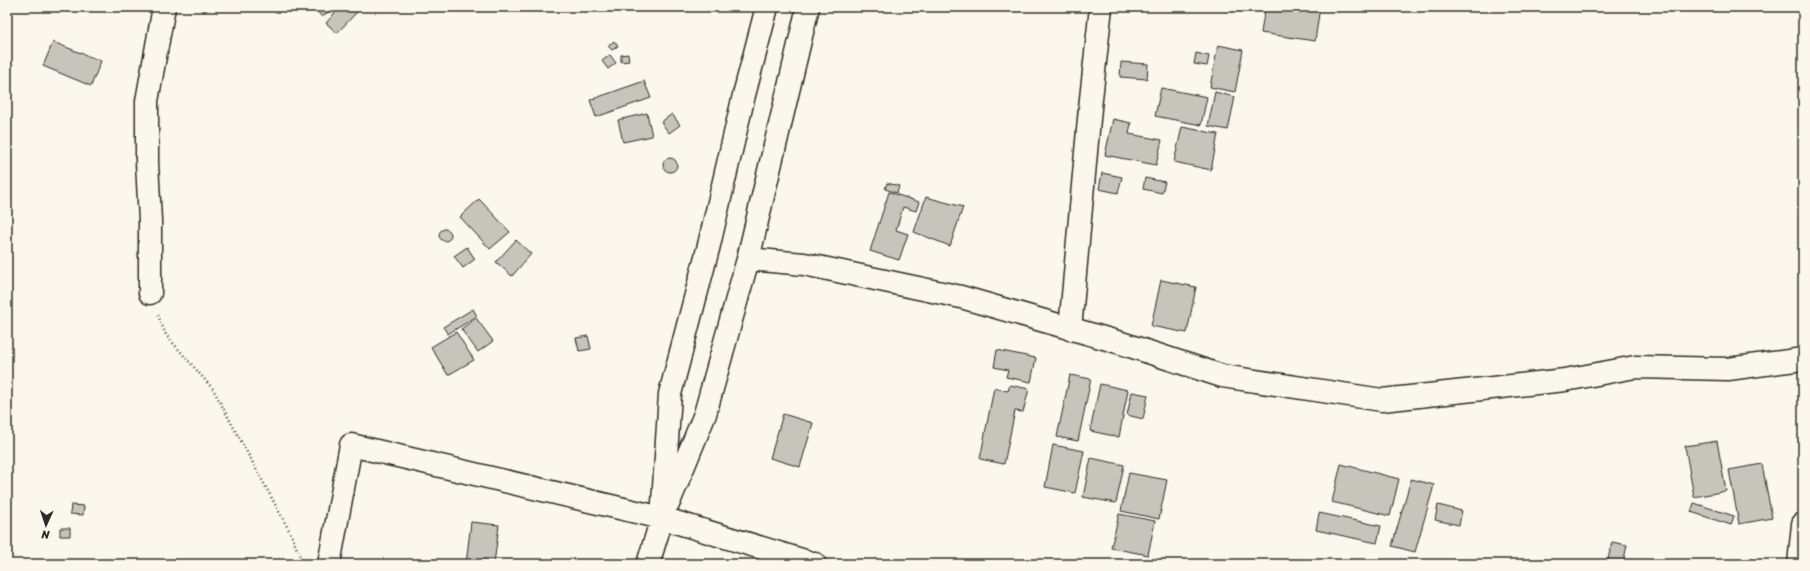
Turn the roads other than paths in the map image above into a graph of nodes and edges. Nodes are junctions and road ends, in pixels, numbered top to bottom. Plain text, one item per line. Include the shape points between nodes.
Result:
1 (164, 7) edge
2 (767, 7) edge
3 (808, 7) edge
4 (1101, 7) edge
5 (748, 259) junction
6 (150, 293) road end
7 (1070, 329) junction
8 (1803, 359) edge
9 (662, 518) junction
10 (1803, 524) edge
11 (329, 564) edge
12 (648, 564) edge
13 (815, 564) edge
14 (1798, 564) edge

1 - 6 street via 147,101
2 - 9 street via 670,394
3 - 5 street
4 - 7 street
5 - 7 street via 804,264 961,297
5 - 9 street via 705,414
7 - 8 street via 1222,376 1382,400 1565,380 1635,367 1728,369
9 - 11 street via 351,445
9 - 12 street
9 - 13 street
10 - 14 street

